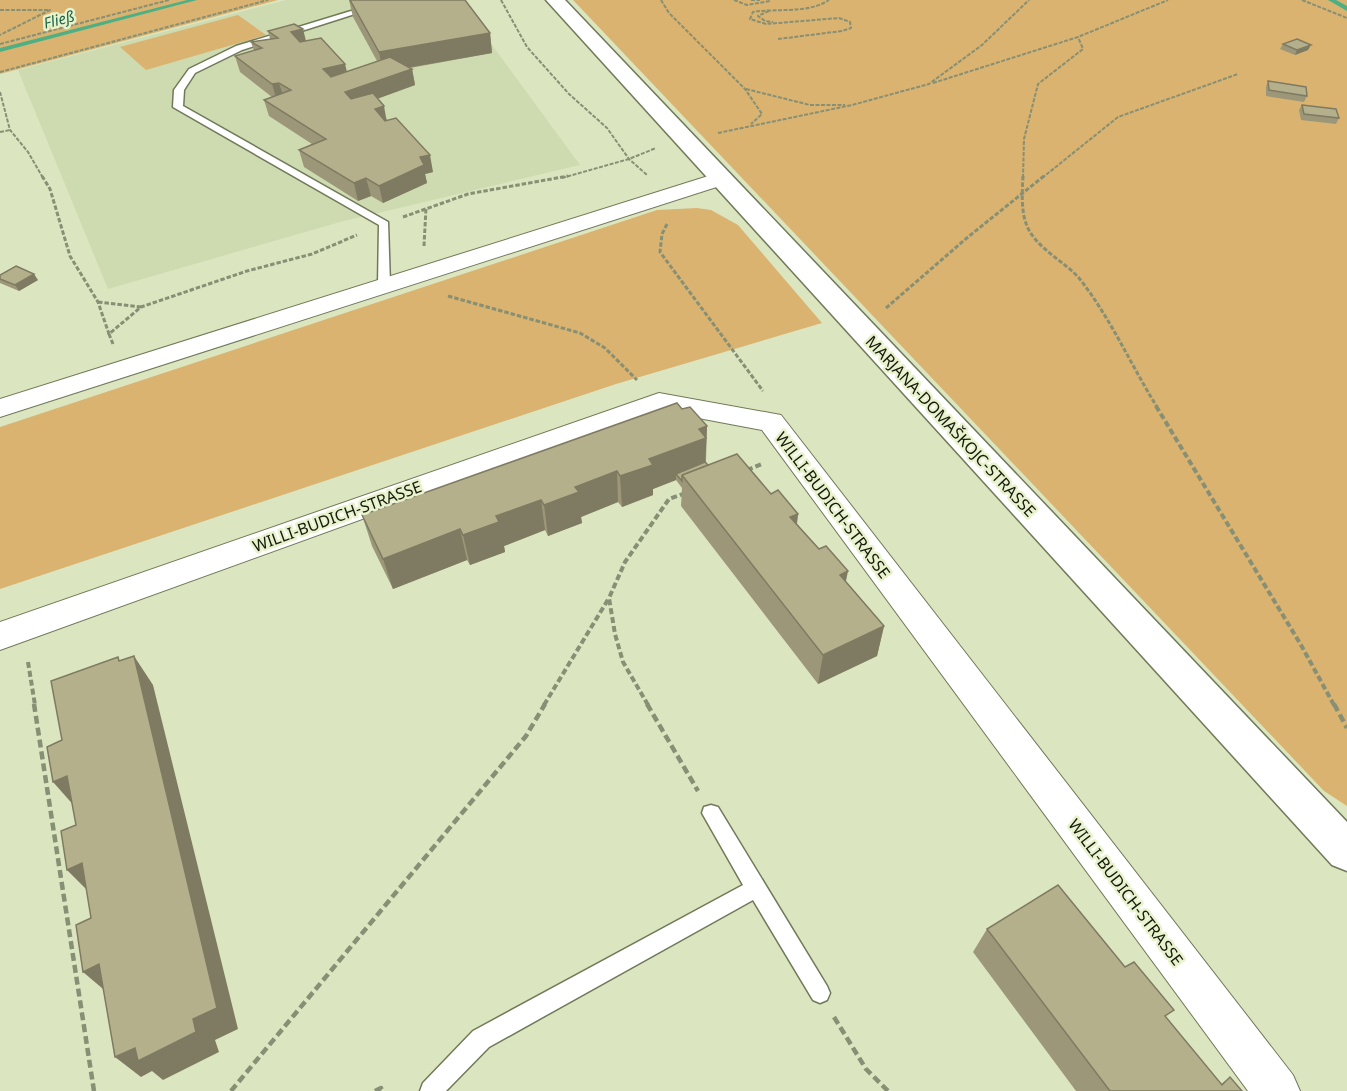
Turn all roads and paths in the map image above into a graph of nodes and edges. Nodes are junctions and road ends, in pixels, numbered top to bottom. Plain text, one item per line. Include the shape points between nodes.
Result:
1 (170, 0) edge
2 (268, 0) edge
3 (501, 0) edge
4 (555, 0) edge
5 (661, 0) edge
6 (734, 0) edge
7 (751, 0) edge
8 (771, 0) edge
9 (829, 0) edge
10 (1029, 0) edge
11 (1168, 0) edge
12 (1302, 0) edge
13 (784, 8) junction
14 (0, 10) edge
15 (354, 13) edge
16 (1347, 18) edge
17 (780, 23) junction
18 (0, 35) edge
19 (1078, 37) junction
20 (778, 39) dead end
21 (0, 44) edge
22 (0, 72) edge
23 (1238, 74) dead end
24 (929, 84) junction
25 (745, 89) junction
26 (0, 92) edge
27 (852, 105) junction
28 (750, 125) junction
29 (10, 130) junction
30 (0, 132) edge
31 (686, 141) junction
32 (628, 159) junction
33 (721, 178) junction
34 (1022, 193) junction
35 (670, 194) junction
36 (384, 224) junction
37 (384, 285) junction
38 (440, 293) dead end
39 (98, 302) junction
40 (141, 307) junction
41 (851, 318) junction
42 (109, 334) junction
43 (113, 345) dead end
44 (770, 399) dead end
45 (658, 402) junction
46 (0, 408) edge
47 (793, 453) junction
48 (741, 472) edge
49 (690, 491) edge
50 (609, 598) junction
51 (0, 636) edge
52 (27, 658) dead end
53 (1347, 728) edge
54 (711, 813) joint
55 (1347, 851) edge
56 (756, 888) junction
57 (820, 993) joint
58 (94, 1091) edge
59 (231, 1091) edge
60 (375, 1091) edge
61 (382, 1091) edge
62 (432, 1091) edge
63 (888, 1091) edge
64 (1277, 1091) edge

1 - 21 path
2 - 22 path
3 - 32 path via 527,47 569,94 607,128
4 - 31 street, MARJANA-DOMAŠKOJC-STRASSE
5 - 25 path via 669,13
6 - 8 path via 747,5
7 - 8 path
9 - 13 path via 825,4
10 - 24 path via 982,45
11 - 19 path
12 - 16 path
13 - 17 path via 758,16
13 - 17 path via 753,12 750,19
14 - 18 path via 50,10
15 - 36 lane via 239,48 192,71 179,90 178,107
17 - 20 path via 838,18 850,22 851,28
19 - 24 path
19 - 34 path via 1083,49 1038,84 1024,139
23 - 34 path via 1118,117
24 - 27 path
25 - 27 path via 810,105
25 - 28 path via 762,114
26 - 29 path
27 - 28 path
28 - 31 path
29 - 30 path
29 - 39 path via 50,189 70,256
31 - 32 path
31 - 33 street, MARJANA-DOMAŠKOJC-STRASSE
32 - 35 path
32 - 36 path via 551,181 468,194
33 - 35 street
33 - 41 street, MARJANA-DOMAŠKOJC-STRASSE
34 - 41 path via 884,310
34 - 53 path via 1027,226 1095,300
35 - 37 street
35 - 44 path via 680,205 662,234 660,252
36 - 37 lane
36 - 40 path via 312,254 247,271
37 - 46 street
38 - 45 path via 580,333 605,348
39 - 40 path
39 - 42 path
40 - 42 path
41 - 55 street, MARJANA-DOMAŠKOJC-STRASSE
42 - 43 path
45 - 47 street, WILLI-BUDICH-STRASSE via 771,422
45 - 51 street, WILLI-BUDICH-STRASSE
47 - 48 path
47 - 64 street, WILLI-BUDICH-STRASSE
49 - 50 path via 669,499 625,562
50 - 54 path via 623,662
50 - 59 path via 526,736
52 - 58 path
54 - 56 lane
56 - 57 lane
56 - 62 lane via 481,1039
57 - 63 path via 866,1069
60 - 61 path

